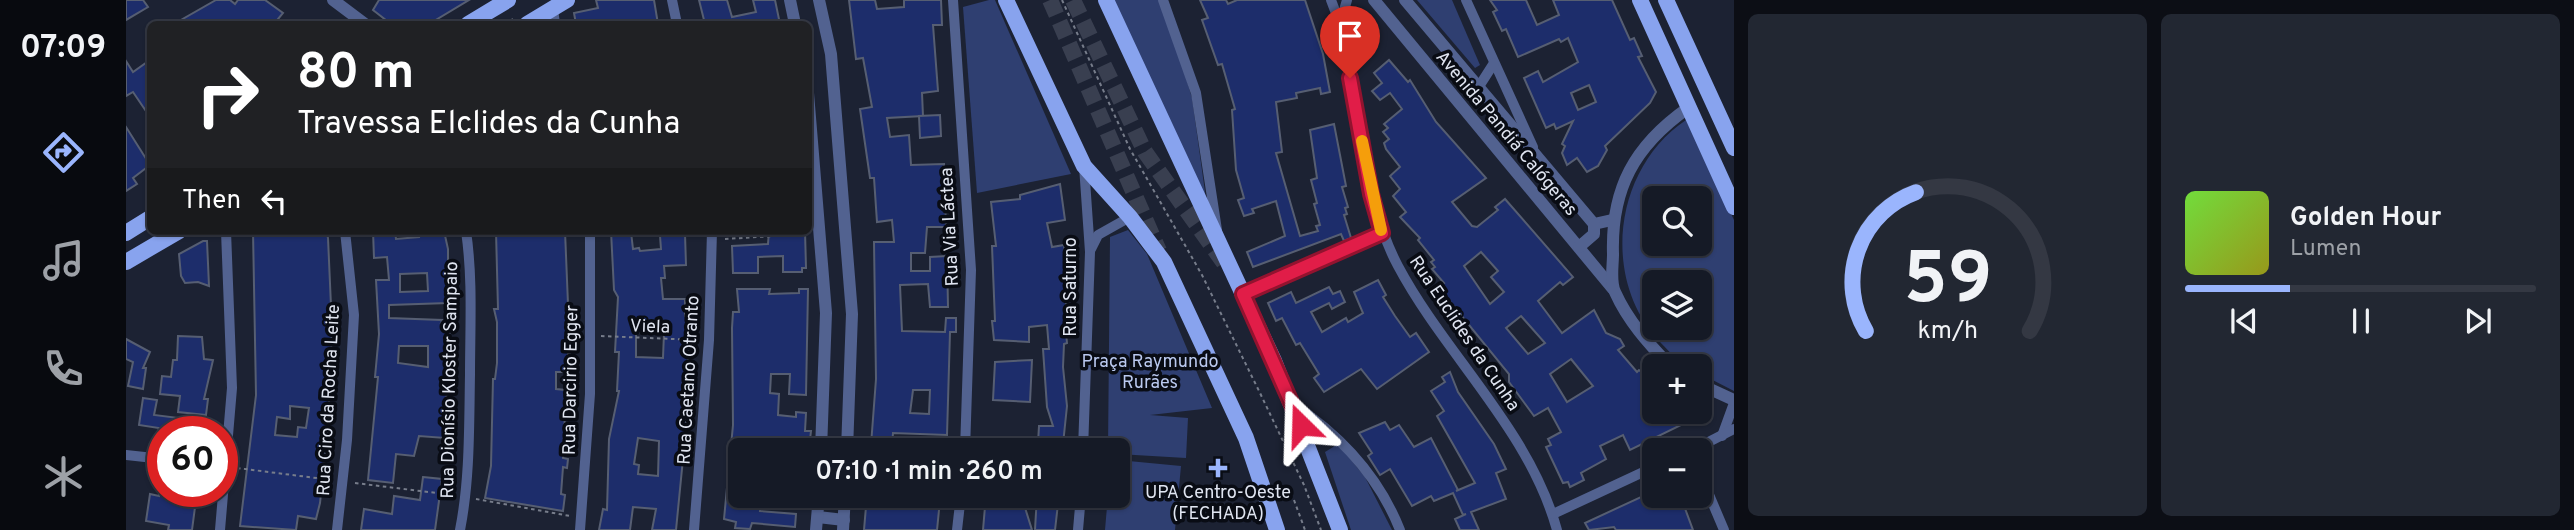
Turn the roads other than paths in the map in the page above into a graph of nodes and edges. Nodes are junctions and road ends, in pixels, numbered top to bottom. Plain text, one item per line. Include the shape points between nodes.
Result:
1 (333, 0) edge
2 (508, 0) edge
3 (567, 0) edge
4 (672, 0) edge
5 (790, 0) edge
6 (819, 0) edge
7 (1006, 0) edge
8 (1106, 0) edge
9 (1163, 0) edge
10 (1331, 0) edge
11 (1347, 0) edge
12 (1374, 0) edge
13 (1405, 0) edge
14 (1466, 0) edge
15 (1640, 0) edge
16 (1650, 0) edge
17 (1666, 0) edge
18 (955, 1) edge
19 (554, 17) edge
20 (361, 21) edge
21 (473, 21) edge
22 (676, 21) edge
23 (794, 21) edge
24 (1340, 24) junction
25 (1686, 44) junction
26 (1452, 56) junction
27 (1494, 63) junction
28 (1433, 72) junction
29 (1478, 88) junction
30 (837, 105) junction
31 (812, 107) edge
32 (1688, 108) junction
33 (812, 120) edge
34 (1734, 150) edge
35 (1537, 157) junction
36 (1084, 166) junction
37 (1734, 207) edge
38 (1130, 217) junction
39 (147, 220) edge
40 (1612, 220) junction
41 (1594, 224) junction
42 (126, 233) edge
43 (1382, 233) junction
44 (171, 235) edge
45 (226, 235) edge
46 (345, 235) edge
47 (467, 235) edge
48 (590, 235) edge
49 (712, 236) edge
50 (1219, 246) junction
51 (1579, 247) junction
52 (1090, 252) junction
53 (126, 262) edge
54 (1614, 289) junction
55 (1243, 294) junction
56 (826, 313) junction
57 (852, 314) junction
58 (1659, 354) edge
59 (1712, 390) edge
60 (1734, 401) edge
61 (1293, 404) junction
62 (230, 416) edge
63 (1734, 429) edge
64 (1722, 436) junction
65 (821, 438) edge
66 (847, 438) edge
67 (965, 438) edge
68 (1083, 438) edge
69 (1712, 441) edge
70 (126, 455) edge
71 (147, 457) edge
72 (1642, 473) edge
73 (1712, 502) edge
74 (222, 507) edge
75 (960, 508) edge
76 (1080, 508) edge
77 (1553, 514) junction
78 (581, 524) edge
79 (817, 524) edge
80 (844, 525) edge
81 (220, 530) edge
82 (337, 530) edge
83 (460, 530) edge
84 (694, 530) edge
85 (957, 530) edge
86 (1078, 530) edge
87 (1277, 530) edge
88 (1340, 530) edge
89 (1400, 530) edge
90 (1557, 530) edge
91 (1724, 530) edge

1 - 20 street
2 - 21 main road
3 - 19 main road
4 - 22 street
5 - 23 street
6 - 30 street
7 - 36 main road
8 - 50 main road
9 - 50 street via 1196,93
10 - 24 street, Rua Euclides da Cunha
11 - 24 street, Rua Euclides da Cunha
12 - 28 street, Avenida Pandiá Calógeras
13 - 26 street, Avenida Pandiá Calógeras
14 - 27 street
15 - 32 main road
16 - 25 main road via 1666,38 1674,46
17 - 25 main road
18 - 67 street, Rua Via Láctea via 971,270
24 - 43 street, Rua Euclides da Cunha
25 - 34 main road
26 - 28 street
26 - 29 street, Avenida Pandiá Calógeras
27 - 29 street
27 - 35 street
28 - 51 street, Avenida Pandiá Calógeras
29 - 35 street, Avenida Pandiá Calógeras
30 - 31 street
30 - 57 street
32 - 34 main road via 1698,108 1717,123
32 - 37 main road
32 - 40 street via 1662,126 1636,157
33 - 56 street
35 - 41 street, Avenida Pandiá Calógeras
36 - 38 main road
36 - 52 street, Rua Saturno
38 - 52 street via 1098,235
38 - 87 main road via 1164,262 1223,387 1263,482
39 - 42 main road
40 - 41 street, Avenida Pandiá Calógeras
40 - 54 street
41 - 51 street via 1594,234
43 - 55 street
43 - 77 street, Rua Euclides da Cunha via 1419,301 1488,396
44 - 53 main road
45 - 62 street
46 - 82 street, Rua Ciro da Rocha Leite via 354,315
47 - 83 street, Rua Dionísio Kloster Sampaio via 471,266 466,497
48 - 78 street, Rua Darcirio Egger via 590,394
49 - 84 street, Rua Caetano Otranto
50 - 55 main road
51 - 54 street, Avenida Pandiá Calógeras
52 - 68 street, Rua Saturno
54 - 58 street, Avenida Pandiá Calógeras via 1638,332
55 - 61 main road
56 - 57 street
56 - 65 street
57 - 66 street
59 - 60 street
60 - 64 street
61 - 88 main road
61 - 89 street via 1334,433 1365,469
63 - 64 street
64 - 69 street
70 - 71 street
72 - 77 street
73 - 91 street
74 - 81 street
75 - 85 street
76 - 86 street
77 - 90 street, Rua Euclides da Cunha
79 - 80 street

